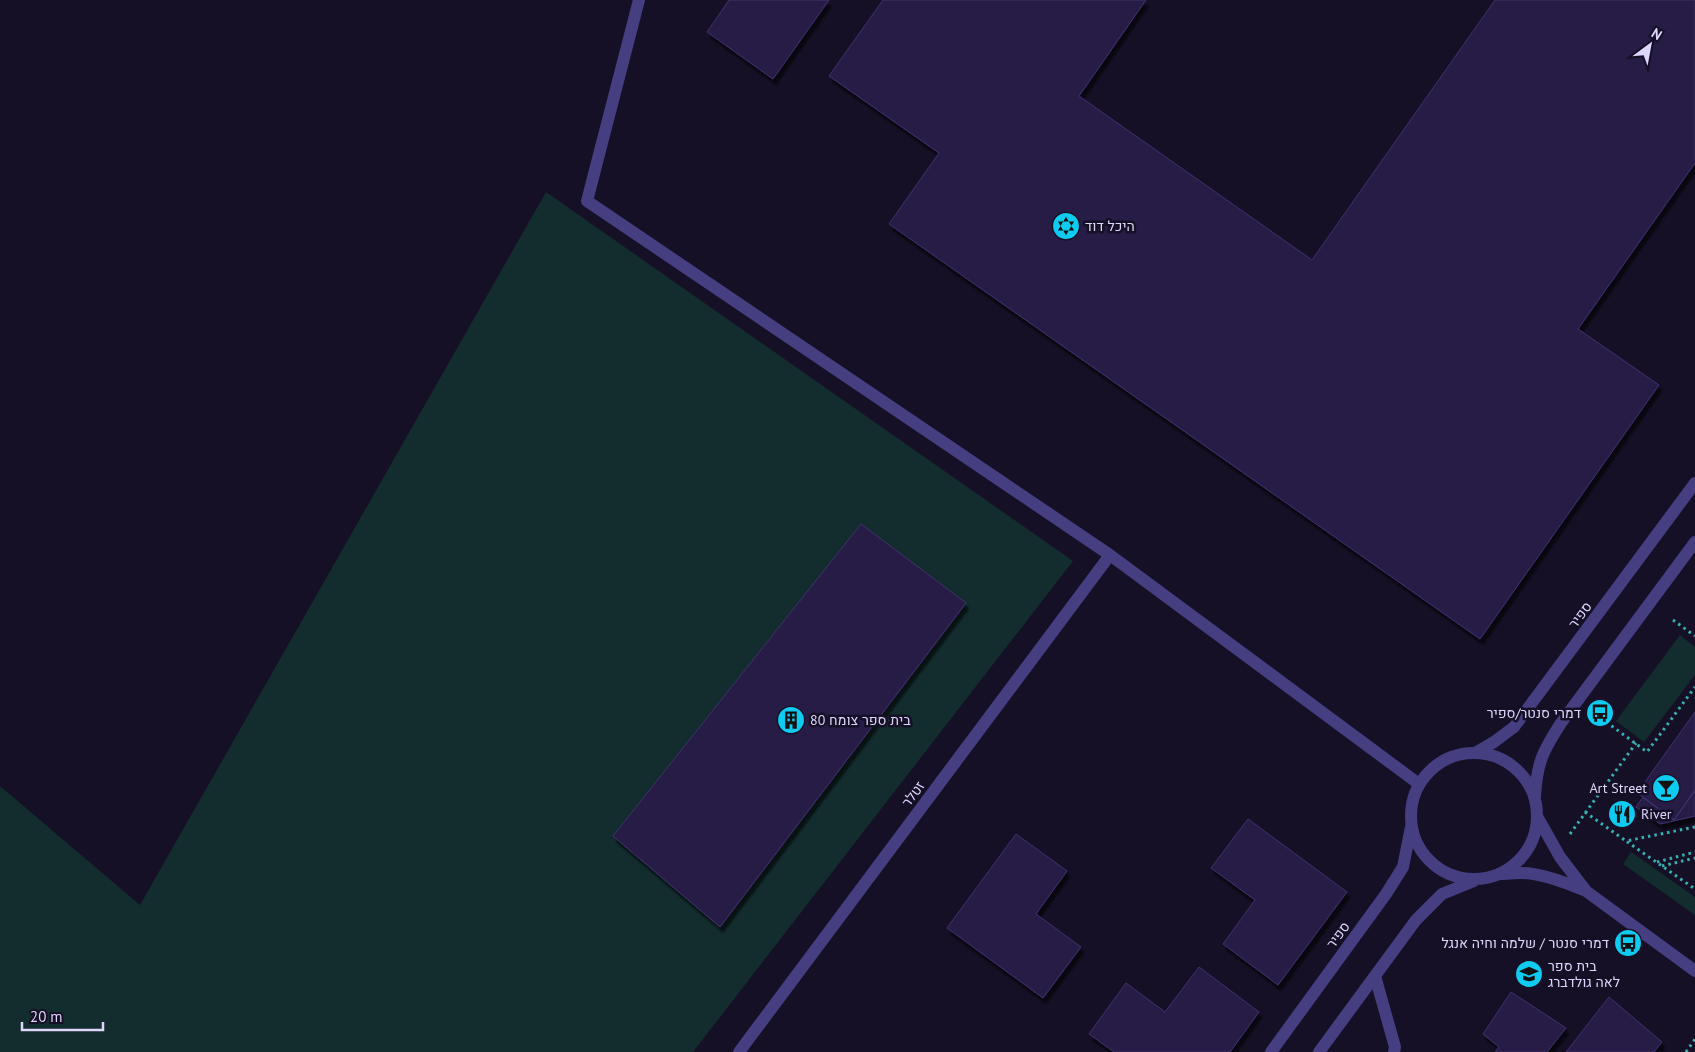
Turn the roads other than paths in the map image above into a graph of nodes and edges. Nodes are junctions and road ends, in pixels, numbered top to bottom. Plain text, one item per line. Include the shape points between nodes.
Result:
1 (639, 0) edge
2 (1695, 483) edge
3 (1695, 542) edge
4 (1110, 555) junction
5 (1477, 752) junction
6 (1419, 784) junction
7 (1535, 796) junction
8 (1538, 818) junction
9 (1412, 827) junction
10 (1500, 874) junction
11 (1477, 879) junction
12 (1586, 891) junction
13 (1695, 971) edge
14 (1375, 976) junction
15 (739, 1052) edge
16 (1271, 1052) edge
17 (1319, 1052) edge
18 (1394, 1052) edge

1 - 4 street via 587,201
2 - 5 street, ספיר via 1514,728
3 - 7 street via 1560,723 1543,751 1536,776
4 - 6 street
4 - 15 street, זטלר
5 - 6 street via 1443,760 1429,770
5 - 7 street via 1496,756 1513,765
6 - 9 street via 1413,798
7 - 8 street
8 - 10 street via 1535,836 1527,852
8 - 12 street via 1560,857
9 - 11 street via 1417,844 1442,871 1459,878
9 - 16 street, ספיר via 1403,867
10 - 11 street
10 - 12 street via 1520,873
11 - 14 street via 1442,894 1416,920
12 - 13 street
14 - 17 street
14 - 18 street

